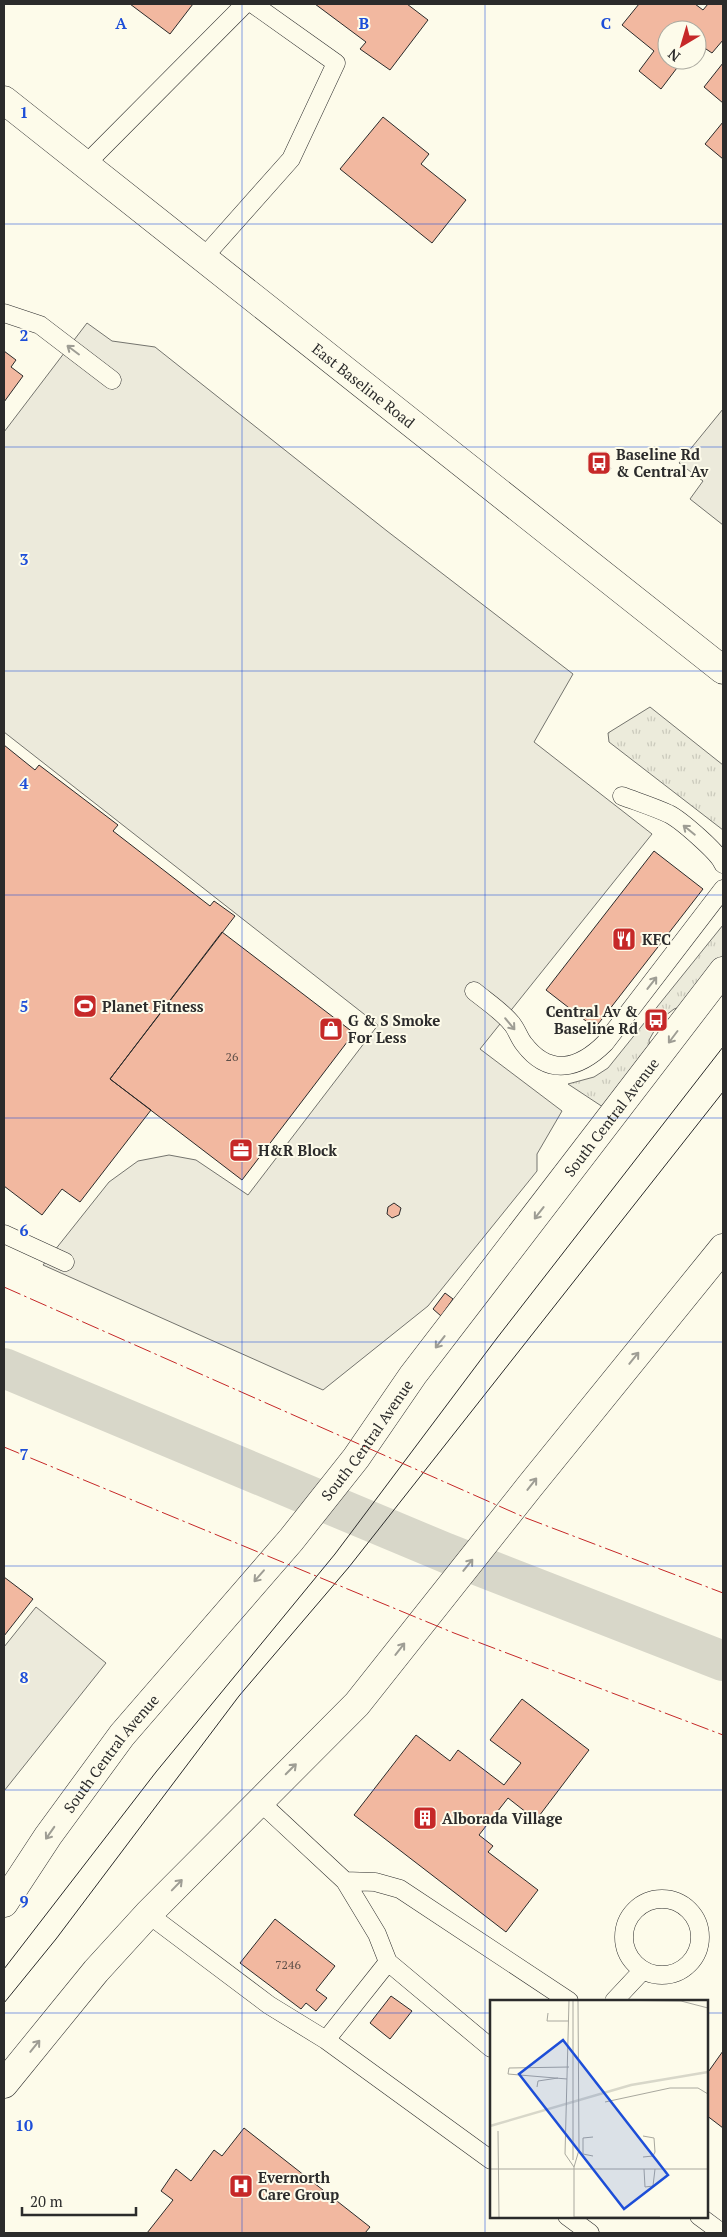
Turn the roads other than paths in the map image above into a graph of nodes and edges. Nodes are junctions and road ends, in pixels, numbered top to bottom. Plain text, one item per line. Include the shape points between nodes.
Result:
1 (245, 4) edge
2 (253, 4) edge
3 (4, 100) edge
4 (85, 165) junction
5 (203, 258) junction
6 (4, 313) edge
7 (112, 380) dead end
8 (723, 670) edge
9 (622, 796) dead end
10 (723, 864) edge
11 (723, 889) edge
12 (723, 971) edge
13 (474, 991) dead end
14 (4, 1234) edge
15 (723, 1248) edge
16 (65, 1262) dead end
17 (259, 1801) junction
18 (345, 1881) junction
19 (4, 1903) edge
20 (148, 1914) junction
21 (388, 1962) junction
22 (643, 1970) junction
23 (567, 2000) edge
24 (615, 2000) edge
25 (326, 2040) junction
26 (490, 2047) edge
27 (4, 2084) edge
28 (490, 2159) edge
29 (568, 2217) edge
30 (700, 2217) edge
31 (590, 2233) edge
32 (722, 2233) edge

1 - 4 lane
2 - 5 lane via 336,63 291,159
3 - 4 main road, East Baseline Road
4 - 5 main road, East Baseline Road
5 - 8 main road, East Baseline Road
7 -> 6 lane via 40,326
10 -> 9 lane via 710,847 671,815
13 -> 11 lane via 512,1024 522,1043 540,1059 557,1067 587,1060 605,1043
12 -> 19 main road, South Central Avenue via 413,1376 356,1458 291,1540 122,1735 48,1836
14 - 16 lane
17 -> 15 main road via 356,1704
17 - 18 lane
20 -> 17 main road
18 - 21 lane via 377,1934
18 - 23 lane via 375,1882 400,1889
20 - 25 lane via 269,2005
27 -> 20 main road via 96,1971
21 - 25 lane
21 - 26 lane
22 - 22 lane via 655,1975 674,1974 691,1963 698,1953 700,1927 685,1906 662,1898 639,1907 630,1916 625,1927 625,1946 633,1963
22 - 24 lane
25 - 28 lane
29 - 31 lane
30 - 32 lane

